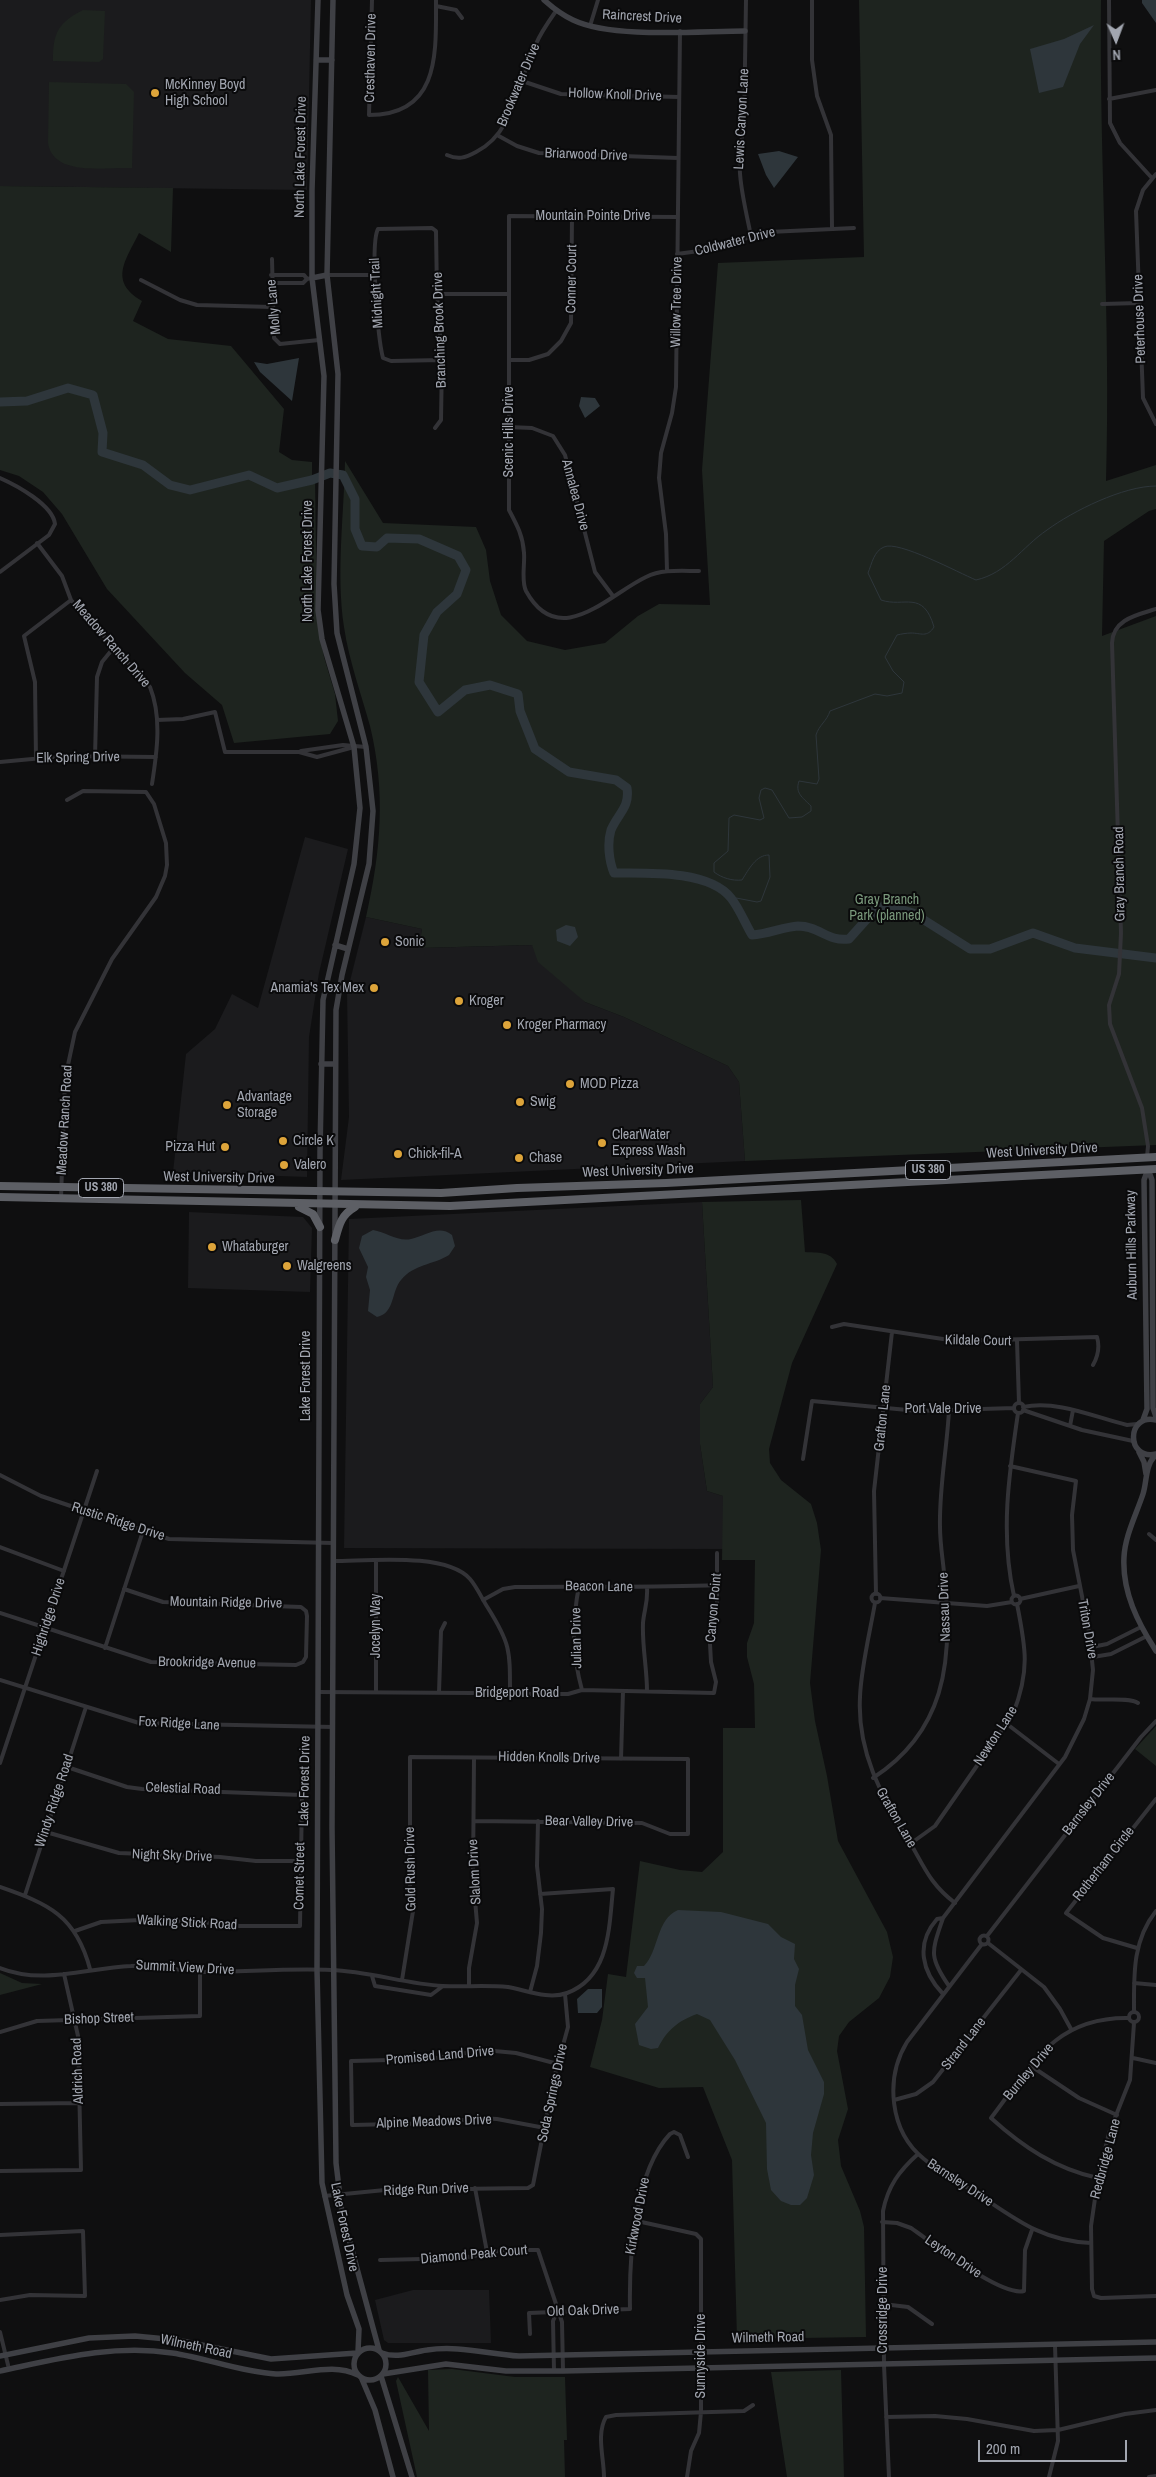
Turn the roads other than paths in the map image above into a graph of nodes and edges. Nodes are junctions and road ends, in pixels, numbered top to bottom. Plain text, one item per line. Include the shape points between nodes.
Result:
1 (318, 0) edge
2 (333, 0) edge
3 (372, 0) edge
4 (436, 0) edge
5 (544, 0) edge
6 (598, 0) edge
7 (746, 0) edge
8 (812, 0) edge
9 (1109, 0) edge
10 (436, 6) junction
11 (556, 11) junction
12 (462, 18) dead end
13 (590, 26) junction
14 (745, 31) junction
15 (680, 32) junction
16 (316, 60) junction
17 (332, 60) junction
18 (522, 81) junction
19 (1156, 90) edge
20 (679, 97) junction
21 (1109, 99) junction
22 (497, 135) junction
23 (446, 156) dead end
24 (678, 158) junction
25 (1156, 174) edge
26 (1151, 177) junction
27 (509, 216) joint
28 (572, 216) junction
29 (678, 217) junction
30 (832, 228) junction
31 (854, 228) dead end
32 (378, 230) joint
33 (751, 236) junction
34 (677, 254) junction
35 (272, 259) dead end
36 (271, 275) junction
37 (327, 275) junction
38 (375, 275) junction
39 (310, 278) junction
40 (141, 280) dead end
41 (271, 283) junction
42 (437, 294) junction
43 (509, 294) junction
44 (1139, 303) junction
45 (1102, 304) dead end
46 (272, 307) junction
47 (319, 340) junction
48 (442, 360) junction
49 (509, 360) junction
50 (1155, 424) edge
51 (509, 427) junction
52 (435, 428) dead end
53 (0, 478) edge
54 (37, 543) junction
55 (667, 571) junction
56 (699, 571) dead end
57 (0, 572) edge
58 (613, 596) junction
59 (71, 600) junction
60 (1156, 609) edge
61 (115, 646) junction
62 (157, 720) junction
63 (354, 747) junction
64 (366, 747) junction
65 (298, 752) junction
66 (95, 757) junction
67 (156, 757) junction
68 (36, 759) junction
69 (0, 762) edge
70 (152, 784) dead end
71 (67, 800) dead end
72 (335, 945) junction
73 (348, 949) junction
74 (321, 1064) junction
75 (335, 1064) junction
76 (1147, 1157) junction
77 (1156, 1157) edge
78 (1152, 1169) edge
79 (763, 1178) junction
80 (0, 1186) edge
81 (61, 1186) junction
82 (201, 1190) junction
83 (320, 1193) junction
84 (335, 1193) junction
85 (664, 1195) junction
86 (0, 1197) edge
87 (61, 1199) junction
88 (201, 1202) junction
89 (293, 1204) junction
90 (320, 1205) junction
91 (335, 1205) junction
92 (356, 1206) junction
93 (320, 1227) junction
94 (335, 1240) junction
95 (832, 1327) dead end
96 (892, 1332) junction
97 (1017, 1341) junction
98 (1093, 1365) dead end
99 (1019, 1403) junction
100 (884, 1407) junction
101 (1014, 1408) junction
102 (1023, 1408) junction
103 (949, 1410) junction
104 (1073, 1410) junction
105 (1018, 1413) junction
106 (1156, 1419) edge
107 (1143, 1420) junction
108 (1137, 1424) junction
109 (1070, 1426) junction
110 (1133, 1441) junction
111 (1138, 1450) junction
112 (1156, 1454) edge
113 (803, 1459) dead end
114 (1010, 1466) junction
115 (97, 1471) dead end
116 (0, 1475) edge
117 (1146, 1479) junction
118 (84, 1512) junction
119 (143, 1531) junction
120 (1149, 1534) dead end
121 (1156, 1540) edge
122 (318, 1543) junction
123 (333, 1543) junction
124 (0, 1547) edge
125 (717, 1553) dead end
126 (333, 1561) junction
127 (376, 1561) junction
128 (64, 1571) junction
129 (717, 1585) junction
130 (580, 1586) junction
131 (1079, 1586) junction
132 (647, 1588) junction
133 (124, 1589) junction
134 (876, 1594) junction
135 (1014, 1596) junction
136 (880, 1598) junction
137 (1020, 1599) junction
138 (483, 1600) junction
139 (1012, 1602) junction
140 (875, 1603) junction
141 (946, 1604) junction
142 (1017, 1604) junction
143 (301, 1606) joint
144 (0, 1613) edge
145 (445, 1623) dead end
146 (1141, 1627) junction
147 (45, 1628) junction
148 (1146, 1636) junction
149 (1114, 1642) junction
150 (1092, 1647) junction
151 (105, 1648) junction
152 (1118, 1651) junction
153 (1156, 1651) edge
154 (1093, 1657) junction
155 (0, 1680) edge
156 (26, 1688) junction
157 (582, 1690) junction
158 (510, 1691) junction
159 (623, 1691) junction
160 (647, 1691) junction
161 (318, 1692) junction
162 (334, 1692) junction
163 (376, 1692) junction
164 (439, 1693) junction
165 (714, 1693) joint
166 (1090, 1699) junction
167 (1138, 1703) dead end
168 (86, 1707) junction
169 (1156, 1721) edge
170 (1007, 1724) junction
171 (318, 1727) junction
172 (334, 1727) junction
173 (2, 1750) edge
174 (410, 1757) joint
175 (474, 1758) junction
176 (620, 1759) junction
177 (688, 1759) joint
178 (0, 1763) edge
179 (1059, 1764) junction
180 (67, 1767) junction
181 (873, 1778) junction
182 (302, 1795) joint
183 (1156, 1799) edge
184 (474, 1821) junction
185 (538, 1822) junction
186 (46, 1832) junction
187 (910, 1844) junction
188 (301, 1861) junction
189 (0, 1887) edge
190 (540, 1894) junction
191 (25, 1895) junction
192 (955, 1903) junction
193 (1156, 1911) edge
194 (943, 1918) junction
195 (300, 1926) joint
196 (75, 1931) junction
197 (987, 1936) junction
198 (988, 1943) junction
199 (923, 1944) junction
200 (982, 1944) junction
201 (933, 1945) junction
202 (1137, 1948) junction
203 (0, 1968) edge
204 (90, 1969) junction
205 (317, 1970) junction
206 (332, 1970) junction
207 (1021, 1970) junction
208 (200, 1972) junction
209 (64, 1974) junction
210 (372, 1976) junction
211 (402, 1980) junction
212 (1134, 1983) junction
213 (469, 1985) junction
214 (1156, 1985) edge
215 (443, 1986) junction
216 (949, 1986) junction
217 (530, 1992) junction
218 (565, 1994) junction
219 (943, 1994) junction
220 (1134, 2012) junction
221 (1128, 2018) junction
222 (75, 2019) junction
223 (1134, 2023) junction
224 (1071, 2029) junction
225 (0, 2032) edge
226 (1133, 2058) junction
227 (1156, 2063) edge
228 (558, 2064) junction
229 (1031, 2066) junction
230 (894, 2100) junction
231 (80, 2103) junction
232 (0, 2104) edge
233 (1117, 2115) junction
234 (352, 2125) joint
235 (545, 2128) junction
236 (918, 2154) junction
237 (688, 2156) dead end
238 (0, 2171) edge
239 (1098, 2178) junction
240 (475, 2188) junction
241 (528, 2188) joint
242 (324, 2196) junction
243 (339, 2196) junction
244 (637, 2221) junction
245 (882, 2222) junction
246 (1032, 2230) junction
247 (0, 2235) edge
248 (1090, 2243) junction
249 (487, 2252) junction
250 (380, 2260) dead end
251 (1156, 2296) edge
252 (0, 2300) edge
253 (884, 2304) junction
254 (630, 2309) joint
255 (557, 2312) junction
256 (932, 2324) dead end
257 (0, 2332) edge
258 (530, 2334) dead end
259 (1156, 2342) edge
260 (1055, 2345) junction
261 (883, 2348) junction
262 (380, 2351) junction
263 (358, 2352) junction
264 (700, 2352) junction
265 (3, 2355) edge
266 (554, 2355) junction
267 (563, 2355) junction
268 (1156, 2358) edge
269 (1056, 2361) junction
270 (884, 2365) junction
271 (9, 2369) junction
272 (700, 2369) junction
273 (0, 2371) edge
274 (554, 2371) junction
275 (563, 2371) junction
276 (382, 2375) junction
277 (359, 2376) junction
278 (753, 2406) dead end
279 (1156, 2410) edge
280 (701, 2412) junction
281 (886, 2416) junction
282 (1058, 2430) junction
283 (1156, 2476) edge
284 (393, 2477) edge
285 (412, 2477) edge
286 (604, 2477) edge
287 (686, 2477) edge
288 (888, 2477) edge
289 (1049, 2477) edge
290 (1149, 2477) edge

1 - 16 main road, North Lake Forest Drive
2 - 17 main road, North Lake Forest Drive
3 - 10 street, Cresthaven Drive via 369,115 384,115 404,108 428,84 434,61
4 - 10 street
5 - 11 main road, Raincrest Drive
6 - 13 street
7 - 14 street, Lewis Canyon Lane
8 - 30 street via 812,60 817,96 831,135
9 - 21 street
10 - 12 street via 456,10
11 - 13 main road, Raincrest Drive
11 - 18 street, Brookwater Drive via 535,44
13 - 15 main road, Raincrest Drive via 612,30
14 - 15 main road, Raincrest Drive
14 - 33 street, Lewis Canyon Lane via 744,127 738,171
15 - 20 street, Willow Tree Drive
16 - 17 main road
16 - 39 main road, North Lake Forest Drive
17 - 37 main road, North Lake Forest Drive
18 - 20 street, Hollow Knoll Drive via 561,94
18 - 22 street, Brookwater Drive via 507,122
19 - 21 street
20 - 24 street, Willow Tree Drive
21 - 26 street via 1114,134
22 - 23 street, Brookwater Drive via 483,149 466,157 455,159
22 - 24 street, Briarwood Drive via 539,153
24 - 29 street, Willow Tree Drive
25 - 26 street
26 - 44 street, Peterhouse Drive via 1142,190 1136,211
27 - 28 street, Mountain Pointe Drive
27 - 43 street, Scenic Hills Drive
28 - 29 street, Mountain Pointe Drive
28 - 49 street, Conner Court via 571,323 561,342 548,354 529,360
29 - 34 street, Willow Tree Drive
30 - 31 street, Coldwater Drive
30 - 33 street, Coldwater Drive via 794,229
32 - 38 street, Midnight Trail
32 - 42 street, Branching Brook Drive via 432,228 436,231
33 - 34 street, Coldwater Drive via 728,247
34 - 55 street, Willow Tree Drive via 676,387 661,453 659,478
35 - 36 street, Molly Lane
36 - 39 street via 304,275
36 - 41 street, Molly Lane
37 - 38 street
37 - 39 main road
37 - 64 main road, North Lake Forest Drive via 338,374 334,584 337,632
38 - 48 street, Midnight Trail via 383,358 391,361
39 - 41 street via 303,283
39 - 47 main road, North Lake Forest Drive
40 - 46 street via 197,305
41 - 46 street, Molly Lane
42 - 43 street
42 - 48 street, Branching Brook Drive
43 - 49 street, Scenic Hills Drive
44 - 45 street
44 - 50 street, Peterhouse Drive via 1143,398
46 - 47 street, Molly Lane via 274,338 280,344
47 - 63 main road, North Lake Forest Drive via 324,376 318,610 322,639
48 - 52 street, Branching Brook Drive via 441,420
49 - 51 street, Scenic Hills Drive
51 - 58 street, Annalea Drive via 532,428 554,436 565,455 595,572
51 - 58 street, Scenic Hills Drive via 509,510 521,531 524,588 534,604 548,614 568,619 590,611
53 - 54 street via 39,502 51,515 55,524 49,535
54 - 57 street
54 - 59 street, Meadow Ranch Drive via 62,576
55 - 56 street
55 - 58 street via 647,576
59 - 61 street, Meadow Ranch Drive
59 - 68 street via 24,636 35,682
60 - 76 street, Gray Branch Road via 1125,620 1112,637 1121,934 1119,974 1109,1005 1110,1024 1142,1108
61 - 62 street, Meadow Ranch Drive via 150,687
61 - 66 street via 102,662 97,677
62 - 65 street via 183,719 215,712 225,752
62 - 67 street, Meadow Ranch Drive
63 - 64 street
63 - 65 street via 334,746
63 - 65 street via 317,756
63 - 72 main road, North Lake Forest Drive via 360,808 354,864
64 - 73 main road, North Lake Forest Drive via 373,811 369,864
66 - 67 street, Elk Spring Drive
66 - 68 street, Elk Spring Drive
67 - 70 street, Meadow Ranch Drive
68 - 69 street, Elk Spring Drive
71 - 81 street, Meadow Ranch Road via 82,791 146,792 151,797 166,842 167,865 156,897 112,959 75,1032 65,1078
72 - 73 main road
72 - 74 main road, North Lake Forest Drive via 323,1000
73 - 75 main road, North Lake Forest Drive via 336,1010
74 - 75 main road
74 - 83 main road, North Lake Forest Drive
75 - 84 main road, North Lake Forest Drive
76 - 77 highway, West University Drive / US 380
76 - 78 highway
76 - 79 highway, West University Drive / US 380
78 - 85 highway, West University Drive / US 380
78 - 106 main road, Auburn Hills Parkway via 1153,1408
78 - 107 main road, Auburn Hills Parkway via 1144,1180 1147,1409
79 - 84 highway, West University Drive / US 380 via 441,1193
79 - 85 highway via 752,1183 672,1187
80 - 81 highway, West University Drive / US 380
81 - 82 highway, West University Drive / US 380
81 - 87 street, Meadow Ranch Road
82 - 83 highway, West University Drive / US 380
82 - 88 highway
83 - 84 highway, West University Drive / US 380
83 - 90 main road, North Lake Forest Drive
84 - 91 main road, North Lake Forest Drive
85 - 92 highway, West University Drive / US 380 via 450,1206
86 - 87 highway, West University Drive / US 380
87 - 88 highway, West University Drive / US 380
88 - 89 highway, West University Drive / US 380
89 - 90 highway, West University Drive / US 380
89 - 93 highway via 312,1212
90 - 91 highway, West University Drive / US 380
90 - 93 main road, Lake Forest Drive
91 - 92 highway, West University Drive / US 380
91 - 94 main road, Lake Forest Drive
92 - 94 highway via 341,1219
93 - 122 main road, Lake Forest Drive
94 - 123 main road, Lake Forest Drive
95 - 96 street, Kildale Court via 844,1324
96 - 97 street, Kildale Court via 947,1341
96 - 100 street, Grafton Lane
97 - 98 street, Kildale Court via 1097,1337 1098,1351
97 - 99 street
99 - 101 street
99 - 102 street
100 - 103 street, Port Vale Drive
100 - 113 street, Port Vale Drive via 812,1401
100 - 134 street, Grafton Lane via 874,1502
101 - 103 street, Port Vale Drive
101 - 105 street
102 - 104 street
102 - 105 street
102 - 109 street
103 - 141 street, Nassau Drive via 940,1526
104 - 108 street via 1127,1425
104 - 109 street
105 - 114 street
106 - 107 main road
107 - 108 main road
108 - 110 main road via 1132,1434
109 - 110 street
110 - 111 main road
111 - 112 main road
111 - 117 main road via 1144,1462
112 - 117 main road
114 - 131 street, Triton Drive via 1076,1481 1072,1533
114 - 135 street via 1006,1528
115 - 118 street, Highridge Drive
116 - 118 street, Rustic Ridge Drive via 41,1496
117 - 146 main road via 1124,1558 1127,1592
118 - 119 street, Rustic Ridge Drive
118 - 128 street, Highridge Drive
119 - 122 street, Rustic Ridge Drive via 177,1541
119 - 133 street
120 - 121 street
122 - 123 street, Rustic Ridge Drive
122 - 161 main road, Lake Forest Drive
123 - 126 main road, Lake Forest Drive
124 - 128 street
125 - 129 street, Canyon Point
126 - 127 street
126 - 162 main road, Lake Forest Drive
127 - 138 street via 438,1562 456,1568 470,1579
127 - 163 street, Jocelyn Way
128 - 147 street, Highridge Drive
129 - 132 street, Beacon Lane
129 - 165 street, Canyon Point via 717,1603 709,1626 716,1682
130 - 132 street, Beacon Lane
130 - 138 street, Beacon Lane via 515,1587 503,1589
130 - 157 street, Julian Drive via 574,1614 575,1664
131 - 137 street
131 - 150 street, Triton Drive
132 - 160 street via 648,1603 643,1621
133 - 143 street, Mountain Ridge Drive via 164,1602
133 - 151 street
134 - 136 street
134 - 140 street, Grafton Lane via 871,1598
135 - 137 street
135 - 139 street
136 - 140 street
136 - 141 street
137 - 142 street
138 - 158 street via 505,1635 510,1655
139 - 141 street via 987,1606
139 - 142 street
140 - 181 street, Grafton Lane via 859,1706
141 - 181 street, Nassau Drive via 945,1672 936,1706 913,1745 894,1764
142 - 170 street, Newton Lane via 1026,1668 1021,1694
143 - 151 street, Brookridge Avenue via 307,1616 307,1652 305,1660 296,1664 162,1664
144 - 147 street, Brookridge Avenue
145 - 164 street via 440,1631
146 - 148 main road
146 - 149 street
147 - 151 street, Brookridge Avenue
147 - 156 street, Highridge Drive
148 - 152 street
148 - 153 main road
149 - 150 street
149 - 152 street
150 - 154 street, Triton Drive
152 - 154 street
154 - 166 street, Triton Drive
155 - 156 street, Fox Ridge Lane
156 - 168 street, Fox Ridge Lane
156 - 173 street, Highridge Drive
157 - 158 street, Bridgeport Road via 568,1694
157 - 159 street, Bridgeport Road
158 - 164 street, Bridgeport Road
159 - 160 street, Bridgeport Road
159 - 176 street
160 - 165 street, Bridgeport Road
161 - 162 street, Bridgeport Road
161 - 171 main road, Lake Forest Drive
162 - 163 street, Bridgeport Road
162 - 172 main road, Lake Forest Drive
163 - 164 street, Bridgeport Road
166 - 167 street via 1133,1700
166 - 179 street, Triton Drive via 1076,1738
168 - 171 street, Fox Ridge Lane via 139,1724
168 - 180 street, Windy Ridge Road
169 - 197 street, Barnsley Drive
170 - 179 street
170 - 187 street, Newton Lane via 934,1826
171 - 172 street, Fox Ridge Lane
171 - 205 main road, Lake Forest Drive
172 - 206 main road, Lake Forest Drive
173 - 178 street, Highridge Drive
174 - 175 street, Hidden Knolls Drive
174 - 211 street, Gold Rush Drive via 410,1888 413,1911
175 - 176 street, Hidden Knolls Drive
175 - 184 street, Slalom Drive
176 - 177 street, Hidden Knolls Drive
177 - 185 street, Bear Valley Drive via 688,1834 670,1834 642,1823
179 - 192 street, Triton Drive
180 - 182 street, Celestial Road via 127,1787
180 - 186 street, Windy Ridge Road
181 - 187 street, Grafton Lane
182 - 188 street, Comet Street
183 - 202 street, Rotherham Circle via 1066,1912 1103,1938
184 - 185 street, Bear Valley Drive
184 - 213 street, Slalom Drive via 473,1876 477,1923
185 - 190 street
186 - 188 street, Night Sky Drive via 119,1854
186 - 191 street, Windy Ridge Road
187 - 192 street, Grafton Lane via 931,1881
188 - 195 street, Comet Street
189 - 191 street
190 - 217 street via 541,1933
190 - 218 street via 613,1889 606,1950 600,1964 580,1987
191 - 196 street via 56,1913
192 - 194 street, Triton Drive
193 - 202 street, Redbridge Lane
194 - 199 street, Triton Drive via 931,1926
194 - 201 street, Triton Drive
195 - 196 street, Walking Stick Road via 126,1920 102,1922
196 - 204 street via 85,1949
197 - 198 street
197 - 200 street, Barnsley Drive via 980,1937
198 - 200 street
198 - 207 street
199 - 201 street
199 - 219 street via 926,1971
200 - 216 street, Barnsley Drive
201 - 216 street via 935,1963
202 - 212 street, Redbridge Lane
203 - 209 street, Summit View Drive via 19,1976
204 - 208 street, Summit View Drive via 133,1966
204 - 209 street, Summit View Drive
205 - 206 street, Summit View Drive
205 - 208 street, Summit View Drive
205 - 242 main road, Lake Forest Drive
206 - 210 street, Summit View Drive
206 - 243 main road, Lake Forest Drive
207 - 224 street via 1047,1991
207 - 230 street, Strand Lane via 933,2082 916,2094
208 - 222 street, Bishop Street via 200,2016
209 - 222 street, Aldrich Road
210 - 211 street, Summit View Drive
210 - 215 street, Summit View Drive via 375,1986 431,1995
211 - 215 street, Summit View Drive
212 - 214 street
212 - 220 street, Redbridge Lane
213 - 215 street, Summit View Drive
213 - 217 street, Summit View Drive
216 - 219 street, Barnsley Drive
217 - 218 street, Summit View Drive
218 - 228 street, Soda Springs Drive via 568,2027
219 - 230 street, Barnsley Drive via 900,2054 893,2075
220 - 221 street
220 - 223 street, Redbridge Lane via 1139,2017
221 - 223 street
221 - 224 street, Burnley Drive via 1100,2019
222 - 225 street, Bishop Street via 36,2022
222 - 231 street, Aldrich Road
223 - 226 street, Redbridge Lane
224 - 229 street, Burnley Drive via 1057,2038
226 - 227 street
226 - 233 street, Redbridge Lane via 1128,2088
228 - 234 street, Promised Land Drive via 484,2050 430,2059 351,2061
228 - 235 street, Soda Springs Drive
229 - 233 street via 1079,2098
229 - 239 street, Burnley Drive via 991,2118 1035,2153 1071,2170
230 - 236 street, Barnsley Drive via 902,2130
231 - 232 street
231 - 238 street, Aldrich Road via 82,2170
233 - 239 street, Redbridge Lane
234 - 235 street, Alpine Meadows Drive via 440,2123 479,2118
235 - 241 street, Soda Springs Drive via 536,2180
236 - 245 street, Crossridge Drive via 892,2182
236 - 246 street, Barnsley Drive
237 - 244 street, Kirkwood Drive via 680,2135 670,2134 646,2171
239 - 248 street, Redbridge Lane
240 - 241 street, Ridge Run Drive
240 - 243 street, Ridge Run Drive via 385,2190
240 - 249 street
242 - 243 street, Ridge Run Drive
242 - 263 main road, Lake Forest Drive via 346,2295 359,2329
243 - 262 main road, Lake Forest Drive
244 - 254 street, Kirkwood Drive via 629,2262
244 - 264 street, Sunnyside Drive via 696,2234 701,2239
245 - 246 street, Leyton Drive via 911,2228 998,2286 1017,2293 1024,2291 1025,2250
245 - 253 street, Crossridge Drive
246 - 248 street, Barnsley Drive via 1060,2240
247 - 252 street via 83,2231 85,2296 30,2295
248 - 251 street, Redbridge Lane via 1094,2296
249 - 250 street, Diamond Peak Court via 463,2258
249 - 255 street, Diamond Peak Court via 538,2250
253 - 256 street via 908,2307
253 - 261 street, Crossridge Drive
254 - 255 street, Old Oak Drive
255 - 258 street, Old Oak Drive via 529,2313
255 - 266 street via 553,2321
255 - 267 street via 562,2322
257 - 265 street
259 - 260 main road, Wilmeth Road
260 - 261 main road, Wilmeth Road
260 - 269 street
261 - 264 main road, Wilmeth Road
261 - 270 street, Crossridge Drive
262 - 263 main road via 369,2347
262 - 266 main road, Wilmeth Road via 398,2356 449,2348 512,2355
262 - 276 main road via 386,2362
263 - 265 main road, Wilmeth Road via 271,2360 177,2340 135,2336 90,2338
263 - 277 main road via 354,2365
264 - 267 main road, Wilmeth Road
264 - 272 street, Sunnyside Drive
265 - 271 street
266 - 267 main road, Wilmeth Road
266 - 274 street
267 - 275 street
268 - 269 main road
269 - 270 main road
269 - 282 street
270 - 272 main road
270 - 281 street, Crossridge Drive
271 - 273 main road, Wilmeth Road
271 - 277 main road, Wilmeth Road via 93,2352 138,2350 175,2353 254,2372 290,2374 340,2368
272 - 275 main road
272 - 280 street, Sunnyside Drive
274 - 275 main road
274 - 276 main road via 506,2371 446,2364
276 - 277 main road via 371,2380
276 - 285 main road
277 - 284 main road via 375,2410
278 - 280 street via 744,2411
279 - 282 street
280 - 286 street via 606,2417 601,2435
280 - 287 street, Sunnyside Drive via 699,2433 691,2451
281 - 282 street via 935,2416 1022,2430
281 - 288 street, Crossridge Drive
282 - 289 street
283 - 290 street

